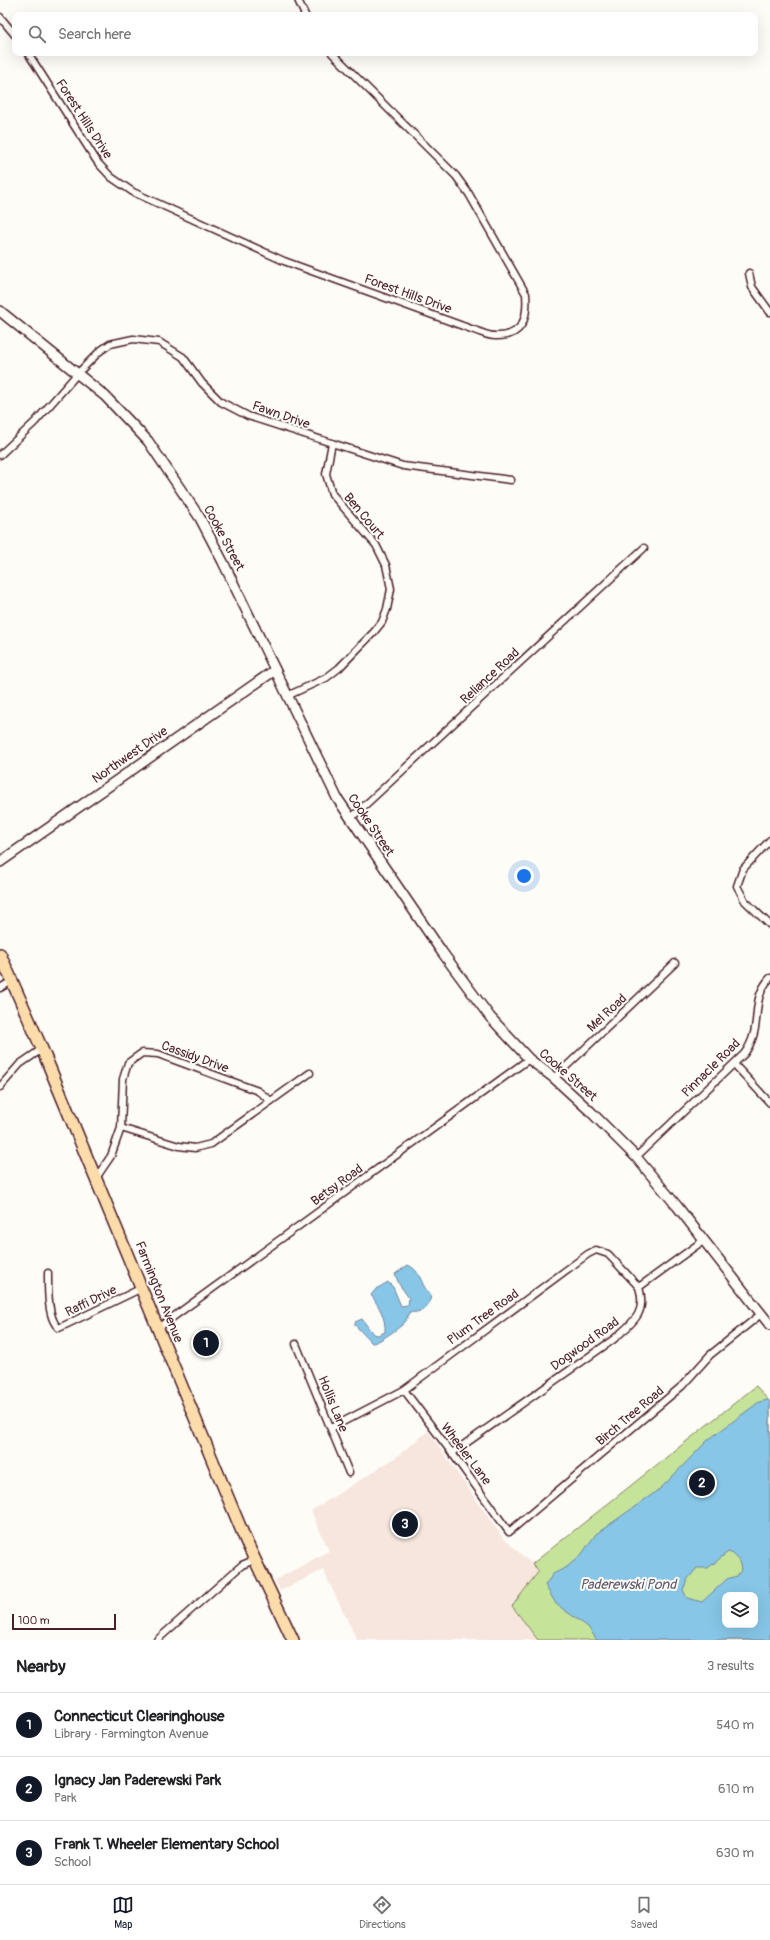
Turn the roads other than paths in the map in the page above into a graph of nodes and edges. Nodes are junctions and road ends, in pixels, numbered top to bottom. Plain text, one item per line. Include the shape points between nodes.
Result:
1 (298, 0) edge
2 (304, 12) edge
3 (0, 17) edge
4 (12, 31) edge
5 (30, 56) edge
6 (335, 56) edge
7 (749, 273) dead end
8 (0, 311) edge
9 (770, 312) edge
10 (78, 372) junction
11 (332, 443) junction
12 (0, 455) edge
13 (511, 480) dead end
14 (644, 548) dead end
15 (275, 670) junction
16 (287, 696) junction
17 (350, 819) junction
18 (770, 840) edge
19 (0, 862) edge
20 (770, 925) edge
21 (0, 954) edge
22 (675, 963) dead end
23 (770, 978) edge
24 (12, 981) junction
25 (0, 988) edge
26 (42, 1049) junction
27 (529, 1059) junction
28 (734, 1064) junction
29 (310, 1073) dead end
30 (554, 1078) junction
31 (0, 1087) edge
32 (271, 1101) junction
33 (770, 1103) edge
34 (121, 1128) junction
35 (636, 1157) junction
36 (96, 1178) junction
37 (704, 1240) junction
38 (48, 1273) dead end
39 (638, 1287) junction
40 (142, 1288) junction
41 (761, 1314) junction
42 (770, 1325) edge
43 (158, 1328) junction
44 (296, 1344) dead end
45 (404, 1390) junction
46 (331, 1428) junction
47 (452, 1453) junction
48 (349, 1473) dead end
49 (509, 1532) joint
50 (254, 1560) junction
51 (157, 1640) edge
52 (293, 1640) edge

1 - 2 street
3 - 4 street
5 - 6 street, Forest Hills Drive via 98,163 111,177 133,192 284,261 494,336 510,334 522,324 528,310 526,294 469,194 430,149
7 - 9 street via 752,287
8 - 10 main road, Cooke Street
10 - 11 street, Fawn Drive via 110,344 133,339 159,342 183,357 202,384 221,402 248,416
10 - 12 street, Fawn Drive via 35,422
10 - 15 main road, Cooke Street via 132,422 164,462 210,537
11 - 13 street, Fawn Drive via 403,466
11 - 16 street, Ben Court via 326,474 332,494 376,545 386,565 391,589 382,622 374,632 326,678
14 - 17 street, Reliance Road
15 - 16 main road, Cooke Street
15 - 19 main road, Northwest Drive
16 - 17 main road, Cooke Street
17 - 27 main road, Cooke Street via 486,1011
18 - 20 street via 743,869 737,886 744,901
21 - 24 highway, Farmington Avenue
22 - 30 street, Mel Road
23 - 28 street, Pinnacle Road via 760,993 753,1040
24 - 25 street
24 - 26 highway, Farmington Avenue
26 - 31 street via 20,1064
26 - 36 highway, Farmington Avenue
27 - 30 main road, Cooke Street
27 - 43 street, Betsy Road
28 - 33 street
28 - 35 street, Pinnacle Road
29 - 32 street
30 - 35 main road, Cooke Street
32 - 34 street via 211,1144 195,1148 179,1146
32 - 34 street, Cassidy Drive via 258,1091 172,1059 158,1054 142,1053 128,1063 123,1079
34 - 36 street, Cassidy Drive via 111,1156
35 - 37 main road, Cooke Street
36 - 40 highway, Farmington Avenue
37 - 39 street
37 - 41 main road, Cooke Street
38 - 40 street, Raffi Drive via 49,1304 59,1328
39 - 45 street, Plum Tree Road via 608,1254 596,1250
39 - 47 street, Dogwood Road via 642,1305 633,1322 614,1339
40 - 43 highway, Farmington Avenue
41 - 42 main road, Cooke Street
41 - 49 street, Birch Tree Road via 710,1355 682,1386
43 - 50 highway, Farmington Avenue
44 - 46 street, Hollis Lane
45 - 46 street, Plum Tree Road
45 - 47 street, Wheeler Lane
46 - 48 street, Hollis Lane
47 - 49 street, Wheeler Lane
50 - 51 street via 242,1565
50 - 52 highway, Farmington Avenue

